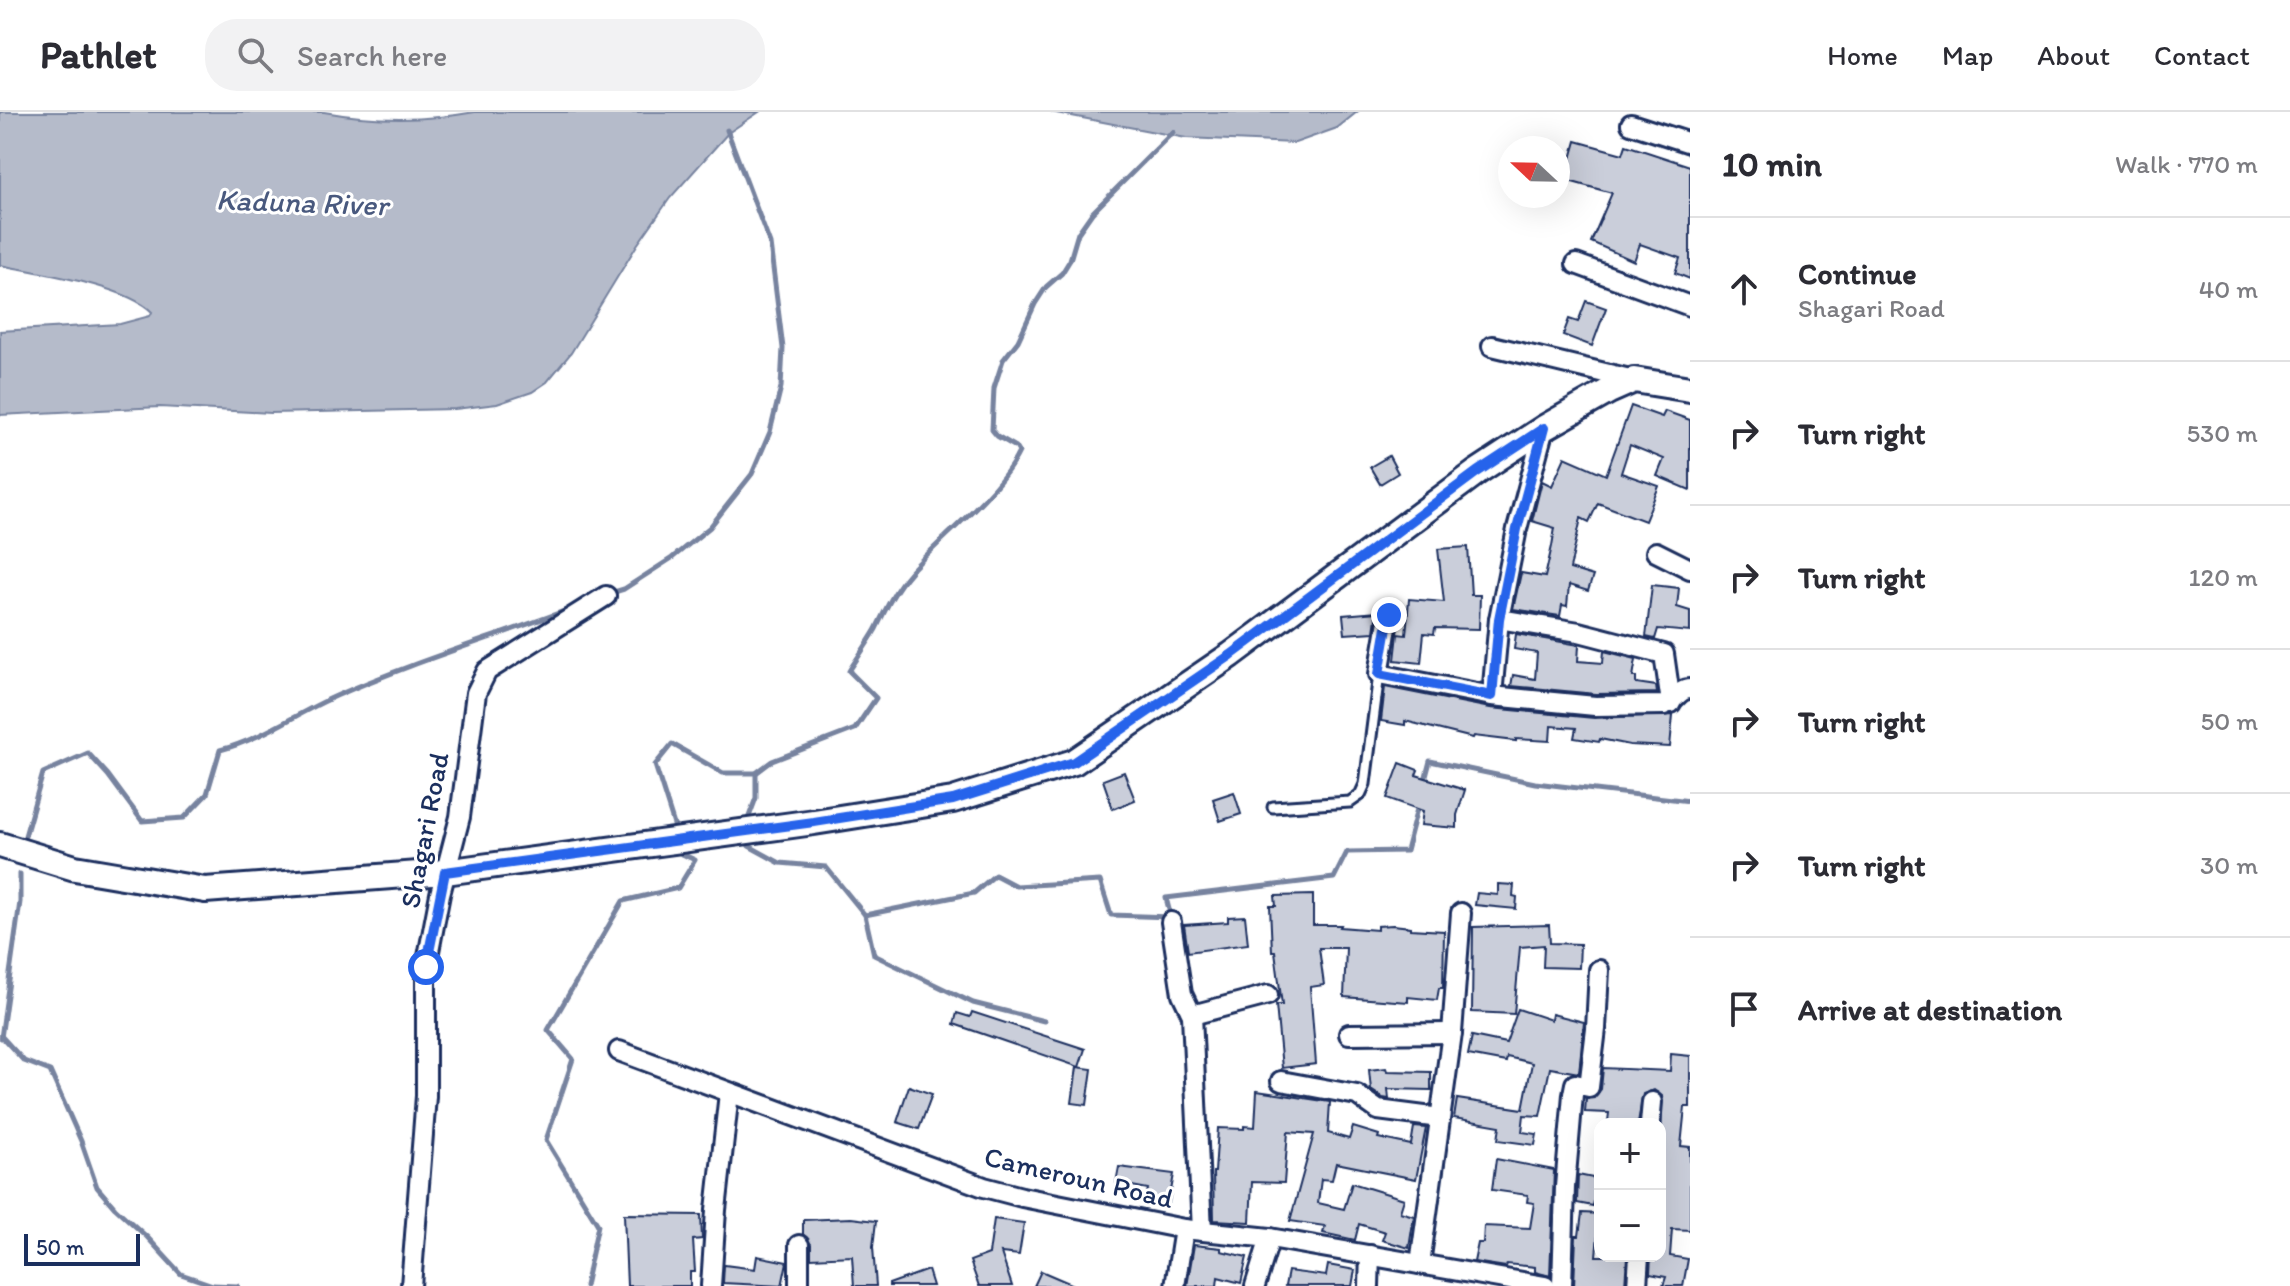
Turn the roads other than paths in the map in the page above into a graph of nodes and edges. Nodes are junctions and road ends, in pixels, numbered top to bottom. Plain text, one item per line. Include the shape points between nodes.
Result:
1 (1631, 124) dead end
2 (1690, 143) edge
3 (1576, 264) dead end
4 (1690, 306) edge
5 (1492, 346) dead end
6 (1634, 380) junction
7 (1690, 389) edge
8 (1544, 428) junction
9 (1656, 552) dead end
10 (1690, 569) edge
11 (606, 596) dead end
12 (1389, 615) dead end
13 (1499, 619) junction
14 (1379, 674) junction
15 (1690, 689) edge
16 (1492, 696) junction
17 (1671, 703) junction
18 (1273, 807) dead end
19 (0, 845) edge
20 (445, 872) junction
21 (1461, 913) dead end
22 (1171, 922) dead end
23 (1599, 970) dead end
24 (1268, 995) dead end
25 (1192, 1015) junction
26 (1452, 1033) junction
27 (1349, 1034) dead end
28 (619, 1051) dead end
29 (1281, 1081) dead end
30 (729, 1093) junction
31 (1652, 1102) dead end
32 (1440, 1118) junction
33 (1651, 1118) edge
34 (1193, 1230) junction
35 (1270, 1238) junction
36 (799, 1245) dead end
37 (1370, 1255) junction
38 (1639, 1262) edge
39 (1420, 1264) junction
40 (411, 1286) edge
41 (711, 1286) edge
42 (799, 1286) edge
43 (1175, 1286) edge
44 (1255, 1286) edge
45 (1369, 1286) edge
46 (1545, 1286) edge
47 (1562, 1286) edge
48 (1637, 1286) edge

1 - 2 street
3 - 4 street
5 - 6 street
6 - 7 street
6 - 8 street
8 - 13 street
8 - 20 street via 1074,762 953,800
9 - 10 street
11 - 20 street, Shagari Road via 487,671 476,693 460,817
12 - 14 street
13 - 16 street
13 - 17 street via 1664,654
14 - 16 street
14 - 18 lane via 1360,795 1350,802
15 - 17 street via 1679,692
16 - 17 street via 1595,706
19 - 20 street via 75,868 205,890
20 - 40 street, Shagari Road via 426,967 426,1096
21 - 26 street
22 - 25 street via 1182,994
23 - 47 street via 1589,1087 1575,1084 1573,1094
24 - 25 street
25 - 34 street
26 - 27 street
26 - 32 street
28 - 30 street, Cameroun Road
29 - 32 street via 1357,1095 1378,1110
30 - 34 street, Cameroun Road via 984,1187
30 - 41 street
31 - 33 street
32 - 39 street
34 - 35 street, Cameroun Road
34 - 43 street
35 - 37 street, Cameroun Road
35 - 44 street
36 - 42 street
37 - 39 street, Cameroun Road
37 - 45 street
38 - 48 street
39 - 46 street, Cameroun Road

